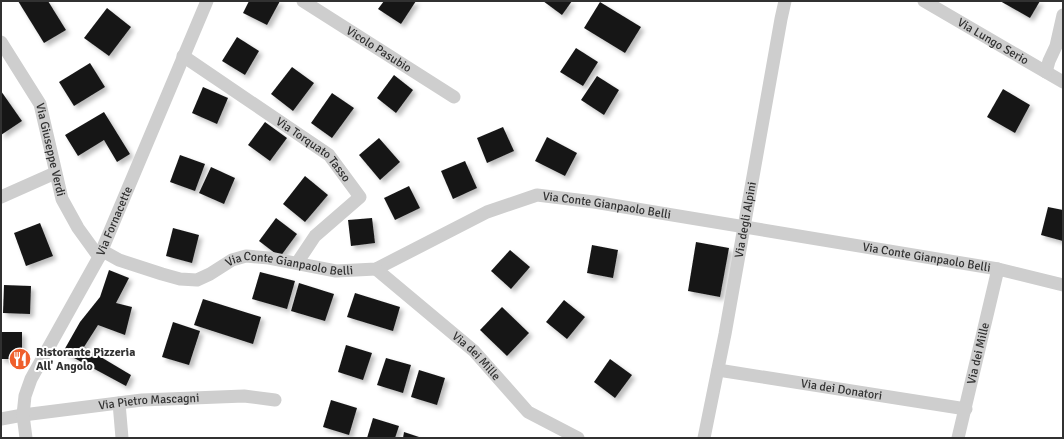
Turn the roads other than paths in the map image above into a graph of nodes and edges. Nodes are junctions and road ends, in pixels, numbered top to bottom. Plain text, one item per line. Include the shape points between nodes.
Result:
1 (207, 1) edge
2 (303, 1) edge
3 (785, 1) edge
4 (924, 1) edge
5 (1063, 15) edge
6 (1, 42) edge
7 (183, 56) junction
8 (1046, 72) junction
9 (1063, 82) edge
10 (454, 97) dead end
11 (55, 173) junction
12 (1, 197) edge
13 (744, 227) junction
14 (100, 254) junction
15 (297, 264) junction
16 (376, 268) junction
17 (998, 269) junction
18 (1063, 285) edge
19 (718, 370) junction
20 (275, 400) dead end
21 (119, 403) junction
22 (966, 409) junction
23 (23, 415) junction
24 (1, 419) edge
25 (26, 438) edge
26 (122, 438) edge
27 (578, 438) edge
28 (704, 438) edge
29 (958, 438) edge

1 - 7 street, Via Fornacette
2 - 10 street, Vicolo Pasubio
3 - 13 street, Via degli Alpini
4 - 8 street, Via Lungo Serio
5 - 8 street via 1056,46
6 - 11 street, Via Giuseppe Verdi via 40,104
7 - 14 street, Via Fornacette
7 - 15 street, Via Torquato Tasso via 328,155 360,197 314,236
8 - 9 street, Via Lungo Serio
11 - 12 street
11 - 14 street, Via Giuseppe Verdi via 62,199 78,228
13 - 16 street, Via Conte Gianpaolo Belli via 537,195 487,212
13 - 17 street, Via Conte Gianpaolo Belli
13 - 19 street, Via degli Alpini
14 - 15 street, Via Conte Gianpaolo Belli via 180,279 197,280 232,260 246,256
14 - 23 street, Via Fornacette via 31,379 25,396
15 - 16 street, Via Conte Gianpaolo Belli via 336,271
16 - 27 street, Via dei Mille via 474,351 528,412
17 - 18 street, Via Conte Gianpaolo Belli
17 - 22 street, Via dei Mille
19 - 22 street, Via dei Donatori
19 - 28 street, Via degli Alpini
20 - 21 street, Via Pietro Mascagni via 244,396
21 - 23 street, Via Pietro Mascagni
21 - 26 street
22 - 29 street, Via dei Mille
23 - 24 street
23 - 25 street, Via Fornacette

